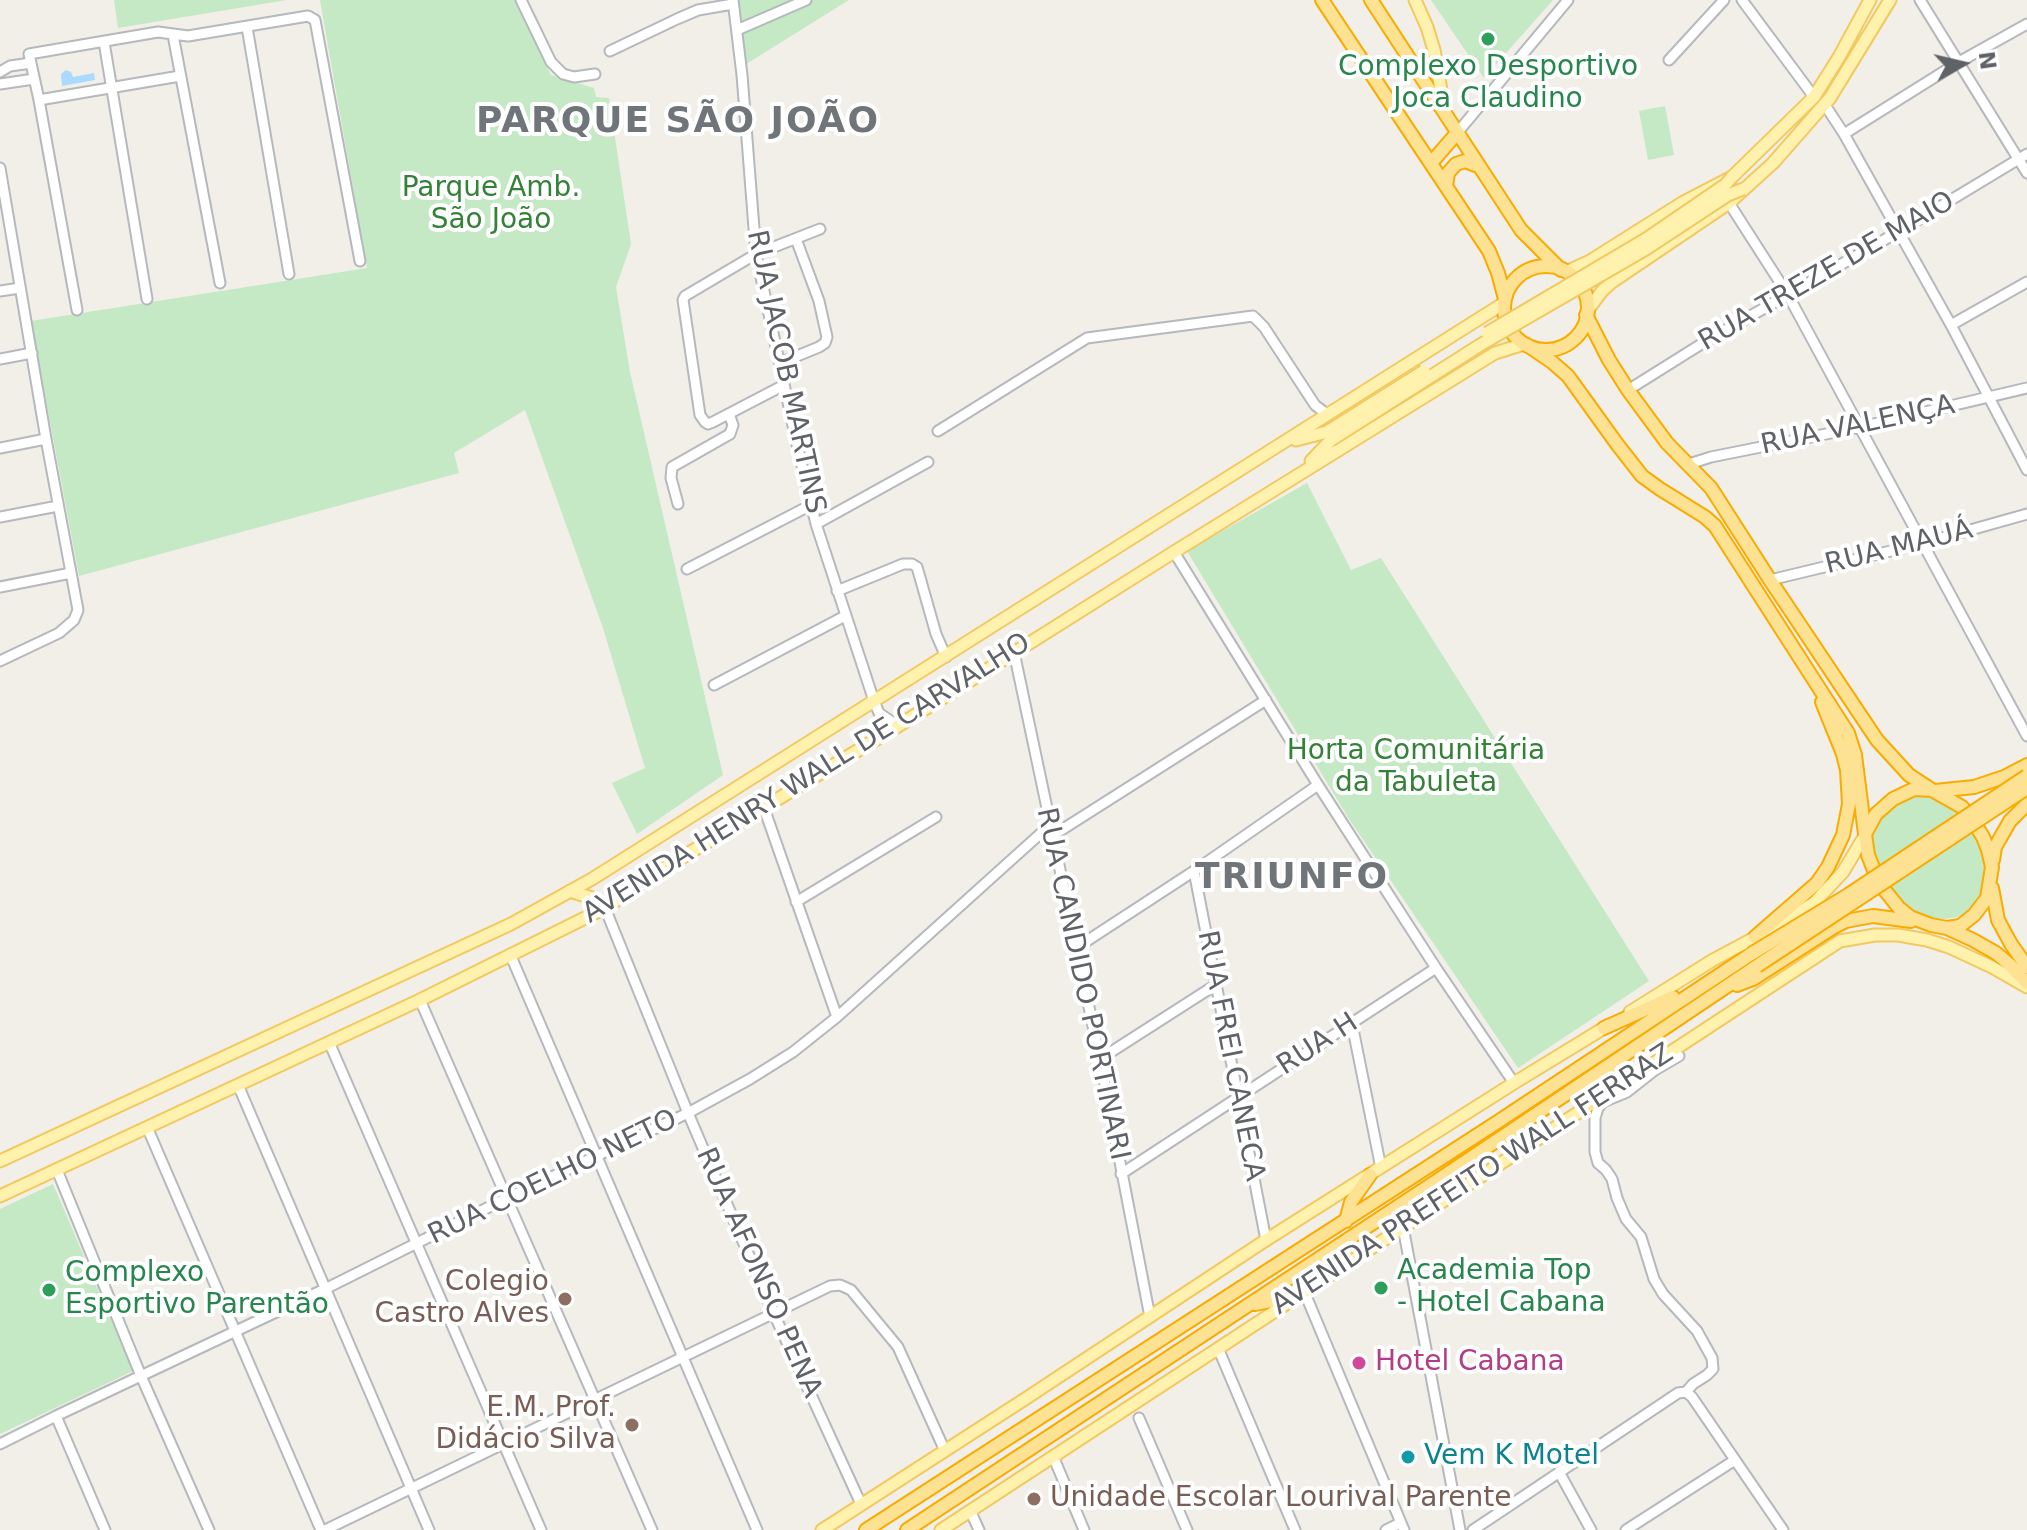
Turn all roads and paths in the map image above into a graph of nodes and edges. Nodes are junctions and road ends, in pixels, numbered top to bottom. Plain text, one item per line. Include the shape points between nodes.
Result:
1 (521, 0) edge
2 (806, 0) edge
3 (1322, 0) edge
4 (1371, 0) edge
5 (1415, 0) edge
6 (1568, 0) edge
7 (1724, 0) edge
8 (1742, 0) edge
9 (1870, 0) edge
10 (1890, 0) edge
11 (1920, 0) edge
12 (733, 2) edge
13 (2027, 24) edge
14 (247, 27) junction
15 (737, 30) junction
16 (173, 35) junction
17 (104, 42) junction
18 (610, 51) dead end
19 (1669, 60) dead end
20 (1959, 62) junction
21 (31, 63) junction
22 (0, 72) edge
23 (595, 74) dead end
24 (180, 76) junction
25 (34, 79) junction
26 (0, 84) edge
27 (112, 87) junction
28 (1814, 97) junction
29 (39, 100) junction
30 (1825, 105) junction
31 (1445, 114) junction
32 (1457, 133) junction
33 (1844, 134) junction
34 (2023, 156) edge
35 (1431, 163) junction
36 (1478, 166) junction
37 (0, 168) edge
38 (2027, 173) edge
39 (1732, 177) junction
40 (1446, 186) junction
41 (1743, 189) junction
42 (1729, 203) junction
43 (4, 219) edge
44 (820, 229) dead end
45 (1898, 232) junction
46 (796, 239) junction
47 (756, 254) junction
48 (360, 261) dead end
49 (1563, 271) junction
50 (289, 274) dead end
51 (2027, 282) edge
52 (220, 283) dead end
53 (20, 288) junction
54 (0, 291) edge
55 (1788, 295) junction
56 (147, 299) dead end
57 (1505, 301) junction
58 (77, 310) dead end
59 (1586, 318) junction
60 (1951, 325) junction
61 (1525, 345) junction
62 (32, 353) junction
63 (0, 359) edge
64 (780, 363) junction
65 (784, 385) junction
66 (2027, 388) edge
67 (1628, 390) junction
68 (1988, 398) junction
69 (729, 414) junction
70 (1328, 415) junction
71 (1861, 427) junction
72 (938, 431) dead end
73 (1329, 436) junction
74 (46, 439) junction
75 (1283, 443) junction
76 (0, 448) edge
77 (928, 462) dead end
78 (1689, 464) junction
79 (2027, 470) edge
80 (1303, 471) junction
81 (678, 504) dead end
82 (811, 505) junction
83 (58, 506) junction
84 (2027, 514) edge
85 (0, 517) edge
86 (816, 524) junction
87 (1924, 543) junction
88 (1174, 552) junction
89 (687, 569) dead end
90 (71, 573) junction
91 (1770, 580) junction
92 (0, 587) edge
93 (837, 591) junction
94 (845, 616) junction
95 (21, 651) junction
96 (1014, 652) junction
97 (0, 655) edge
98 (946, 657) junction
99 (0, 661) edge
100 (1810, 673) junction
101 (714, 685) dead end
102 (1266, 700) junction
103 (874, 701) junction
104 (898, 726) junction
105 (2027, 736) edge
106 (2027, 765) edge
107 (2027, 776) edge
108 (1318, 785) junction
109 (2027, 788) edge
110 (1933, 790) junction
111 (2027, 804) edge
112 (764, 808) junction
113 (936, 817) dead end
114 (1050, 825) junction
115 (1865, 835) junction
116 (1052, 836) junction
117 (1936, 842) junction
118 (1194, 871) junction
119 (1992, 872) junction
120 (570, 891) junction
121 (796, 902) junction
122 (605, 908) junction
123 (1931, 925) junction
124 (1947, 928) junction
125 (1755, 937) junction
126 (1076, 948) junction
127 (510, 954) junction
128 (2027, 967) edge
129 (1436, 968) junction
130 (1217, 984) junction
131 (2027, 985) edge
132 (1712, 988) junction
133 (420, 1000) junction
134 (837, 1017) junction
135 (1352, 1024) junction
136 (1604, 1028) junction
137 (329, 1042) junction
138 (1627, 1055) junction
139 (1679, 1056) dead end
140 (1100, 1059) junction
141 (1514, 1083) junction
142 (238, 1085) junction
143 (1239, 1096) junction
144 (1602, 1099) junction
145 (1588, 1105) junction
146 (688, 1113) junction
147 (147, 1127) junction
148 (596, 1155) junction
149 (0, 1161) edge
150 (57, 1170) junction
151 (1376, 1172) junction
152 (1121, 1174) junction
153 (0, 1196) edge
154 (507, 1198) junction
155 (1346, 1221) junction
156 (1403, 1227) junction
157 (1266, 1240) junction
158 (416, 1244) junction
159 (327, 1288) junction
160 (1300, 1294) junction
161 (1248, 1306) junction
162 (774, 1314) junction
163 (1150, 1317) junction
164 (235, 1332) junction
165 (1218, 1348) junction
166 (682, 1357) junction
167 (141, 1376) junction
168 (1686, 1392) junction
169 (595, 1399) junction
170 (56, 1416) junction
171 (1139, 1418) dead end
172 (502, 1443) junction
173 (0, 1444) edge
174 (945, 1451) junction
175 (1053, 1456) junction
176 (1735, 1460) junction
177 (1559, 1472) junction
178 (411, 1488) junction
179 (861, 1504) junction
180 (970, 1510) junction
181 (1402, 1527) edge
182 (105, 1530) edge
183 (209, 1530) edge
184 (323, 1530) edge
185 (429, 1530) edge
186 (541, 1530) edge
187 (652, 1530) edge
188 (757, 1530) edge
189 (822, 1530) edge
190 (866, 1530) edge
191 (907, 1530) edge
192 (941, 1530) edge
193 (979, 1530) edge
194 (1084, 1530) edge
195 (1187, 1530) edge
196 (1295, 1530) edge
197 (1386, 1530) edge
198 (1460, 1530) edge
199 (1473, 1530) edge
200 (1591, 1530) edge
201 (1626, 1530) edge
202 (1781, 1530) edge

1 - 23 street via 551,62 563,74
2 - 15 street
3 - 35 highway
4 - 31 highway
5 - 31 main road via 1434,50
6 - 32 street
7 - 19 street
8 - 28 street
9 - 28 main road
10 - 30 main road
11 - 20 street
12 - 15 street, RUA JACOB MARTINS
12 - 18 street via 698,10
13 - 20 street
14 - 16 street
14 - 48 street via 308,16 317,23
14 - 50 street
15 - 47 street, RUA JACOB MARTINS
16 - 17 street via 158,32
16 - 24 street
17 - 21 street via 29,54
17 - 27 street
20 - 33 street
20 - 34 street
21 - 22 street
21 - 25 street
24 - 27 street
24 - 52 street
25 - 26 street
25 - 29 street
27 - 29 street
27 - 56 street
28 - 39 main road
29 - 58 street
30 - 33 street
30 - 41 main road
31 - 32 highway
32 - 35 highway
32 - 36 highway
33 - 45 street
34 - 38 street
34 - 45 street, RUA TREZE DE MAIO
35 - 40 highway
36 - 40 highway via 1456,164
36 - 49 highway via 1521,230
37 - 43 street
39 - 49 main road via 1590,261
39 - 73 main road, bridge via 1646,239
40 - 57 highway via 1489,251
41 - 42 main road
41 - 73 main road, bridge
42 - 55 street
42 - 59 main road via 1612,282
43 - 53 street
44 - 46 street
45 - 55 street, RUA TREZE DE MAIO
45 - 60 street
46 - 47 street
46 - 64 street via 827,337 819,347
47 - 64 street, RUA JACOB MARTINS
47 - 69 street via 683,300 700,415 708,424
49 - 57 highway, AVENIDA HENRY WALL DE CARVALHO via 1545,266 1520,275
49 - 59 highway via 1582,288
51 - 60 street
53 - 54 street
53 - 62 street
55 - 67 street, RUA TREZE DE MAIO
55 - 71 street
57 - 61 highway via 1508,326
57 - 70 main road, AVENIDA HENRY WALL DE CARVALHO
59 - 61 highway, AVENIDA HENRY WALL DE CARVALHO via 1574,340 1560,348
59 - 67 highway
60 - 68 street
61 - 80 main road, AVENIDA HENRY WALL DE CARVALHO via 1495,353
61 - 100 highway via 1568,376 1642,476 1715,526
62 - 63 street
62 - 74 street
64 - 65 street, RUA JACOB MARTINS
65 - 69 street
65 - 82 street, RUA JACOB MARTINS
66 - 68 street, RUA VALENÇA
67 - 78 highway
68 - 71 street, RUA VALENÇA
68 - 79 street
69 - 81 street via 730,434 672,467
70 - 72 street via 1315,405 1253,316 1087,338
70 - 75 main road, AVENIDA HENRY WALL DE CARVALHO
71 - 78 street, RUA VALENÇA
71 - 87 street
73 - 75 main road
73 - 80 main road
74 - 76 street
74 - 83 street
75 - 98 main road, AVENIDA HENRY WALL DE CARVALHO
77 - 86 street
78 - 91 highway via 1722,503
80 - 88 main road, AVENIDA HENRY WALL DE CARVALHO
82 - 86 street, RUA JACOB MARTINS
82 - 89 street
83 - 85 street
83 - 90 street
84 - 87 street, RUA MAUÁ
86 - 93 street, RUA JACOB MARTINS
87 - 91 street, RUA MAUÁ
87 - 105 street
88 - 96 main road, AVENIDA HENRY WALL DE CARVALHO
88 - 102 street
90 - 92 street
90 - 95 street via 78,610 74,620
91 - 110 highway via 1877,740 1909,775
93 - 94 street, RUA JACOB MARTINS
93 - 98 street via 903,564 917,567
94 - 101 street
94 - 103 street, RUA JACOB MARTINS
95 - 97 street
95 - 99 street
96 - 104 main road, AVENIDA HENRY WALL DE CARVALHO
96 - 114 street, RUA CANDIDO PORTINARI
98 - 103 main road, AVENIDA HENRY WALL DE CARVALHO
100 - 115 highway via 1852,743
100 - 125 highway via 1843,754 1847,819 1836,853 1817,883
102 - 108 street
102 - 116 street
103 - 104 street, RUA JACOB MARTINS via 879,713
103 - 120 main road, AVENIDA HENRY WALL DE CARVALHO
104 - 112 main road, AVENIDA HENRY WALL DE CARVALHO
106 - 110 highway via 1974,787
107 - 117 highway, bridge
108 - 118 street
108 - 129 street
109 - 117 highway, bridge
110 - 115 highway via 1914,789 1893,799 1876,814
110 - 119 highway via 1962,807 1973,821
111 - 119 highway via 1995,847
112 - 121 street
112 - 122 main road, AVENIDA HENRY WALL DE CARVALHO
113 - 121 street
114 - 116 street, RUA CANDIDO PORTINARI
114 - 134 street, RUA COELHO NETO
115 - 123 highway via 1873,870 1887,895 1910,917
115 - 125 main road, AVENIDA PREFEITO WALL FERRAZ via 1843,872 1815,902
116 - 126 street, RUA CANDIDO PORTINARI
117 - 132 highway, AVENIDA PREFEITO WALL FERRAZ, bridge
118 - 126 street
118 - 130 street, RUA FREI CANECA
119 - 124 highway via 1983,906 1960,926
119 - 128 highway via 1998,920
120 - 122 main road
120 - 149 main road, AVENIDA HENRY WALL DE CARVALHO via 511,924
121 - 134 street
122 - 127 main road, AVENIDA HENRY WALL DE CARVALHO
122 - 146 street, RUA AFONSO PENA
123 - 124 highway
123 - 132 highway via 1886,916 1846,921 1753,979
124 - 131 highway via 1996,953
125 - 136 main road, AVENIDA PREFEITO WALL FERRAZ
126 - 140 street, RUA CANDIDO PORTINARI
127 - 133 main road, AVENIDA HENRY WALL DE CARVALHO
127 - 148 street
129 - 135 street, RUA H
129 - 141 street
130 - 140 street
130 - 143 street, RUA FREI CANECA
131 - 144 main road, AVENIDA PREFEITO WALL FERRAZ via 1938,943 1898,935 1840,941
132 - 136 highway
132 - 138 highway, AVENIDA PREFEITO WALL FERRAZ
132 - 155 highway, AVENIDA PREFEITO WALL FERRAZ via 1683,998
133 - 137 main road, AVENIDA HENRY WALL DE CARVALHO
133 - 154 street
134 - 146 street, RUA COELHO NETO via 773,1066
135 - 143 street, RUA H
135 - 151 street
136 - 141 main road, AVENIDA PREFEITO WALL FERRAZ
137 - 142 main road, AVENIDA HENRY WALL DE CARVALHO
137 - 158 street
138 - 145 highway
138 - 161 highway, AVENIDA PREFEITO WALL FERRAZ
139 - 144 street via 1617,1098
140 - 152 street, RUA CANDIDO PORTINARI
141 - 151 main road, AVENIDA PREFEITO WALL FERRAZ
142 - 147 main road, AVENIDA HENRY WALL DE CARVALHO
142 - 159 street
143 - 152 street, RUA H
143 - 157 street, RUA FREI CANECA
144 - 145 main road, AVENIDA PREFEITO WALL FERRAZ
144 - 168 street via 1595,1118 1598,1163 1612,1179 1626,1219 1641,1237 1654,1279 1712,1358 1713,1369
145 - 156 main road, AVENIDA PREFEITO WALL FERRAZ
146 - 148 street, RUA COELHO NETO
146 - 162 street, RUA AFONSO PENA
147 - 150 main road, AVENIDA HENRY WALL DE CARVALHO
147 - 164 street
148 - 154 street, RUA COELHO NETO
148 - 166 street
150 - 153 main road, AVENIDA HENRY WALL DE CARVALHO
150 - 167 street
151 - 155 highway via 1351,1202
151 - 157 main road, AVENIDA PREFEITO WALL FERRAZ
152 - 163 street, RUA CANDIDO PORTINARI
154 - 158 street, RUA COELHO NETO
154 - 169 street
155 - 190 highway, AVENIDA PREFEITO WALL FERRAZ
156 - 160 main road, AVENIDA PREFEITO WALL FERRAZ
156 - 198 street
157 - 163 main road, AVENIDA PREFEITO WALL FERRAZ
158 - 159 street, RUA COELHO NETO
158 - 172 street
159 - 164 street, RUA COELHO NETO
159 - 178 street
160 - 161 highway
160 - 165 main road, AVENIDA PREFEITO WALL FERRAZ
160 - 181 street
161 - 191 highway, AVENIDA PREFEITO WALL FERRAZ
162 - 166 street
162 - 174 street via 830,1286 851,1290 898,1347
162 - 179 street, RUA AFONSO PENA
163 - 174 main road, AVENIDA PREFEITO WALL FERRAZ
164 - 167 street, RUA COELHO NETO
164 - 184 street
165 - 175 main road, AVENIDA PREFEITO WALL FERRAZ
165 - 196 street
166 - 169 street
166 - 188 street
167 - 170 street, RUA COELHO NETO
167 - 183 street
168 - 176 street
168 - 177 street
169 - 172 street
169 - 187 street
170 - 173 street, RUA COELHO NETO
170 - 182 street
171 - 195 street
172 - 178 street
172 - 186 street
174 - 179 main road, AVENIDA PREFEITO WALL FERRAZ
175 - 180 main road, AVENIDA PREFEITO WALL FERRAZ
175 - 194 street
176 - 201 street
176 - 202 street
177 - 199 street
177 - 200 street
178 - 184 street
178 - 185 street
179 - 189 main road, AVENIDA PREFEITO WALL FERRAZ
180 - 192 main road, AVENIDA PREFEITO WALL FERRAZ
180 - 193 street
181 - 197 street

